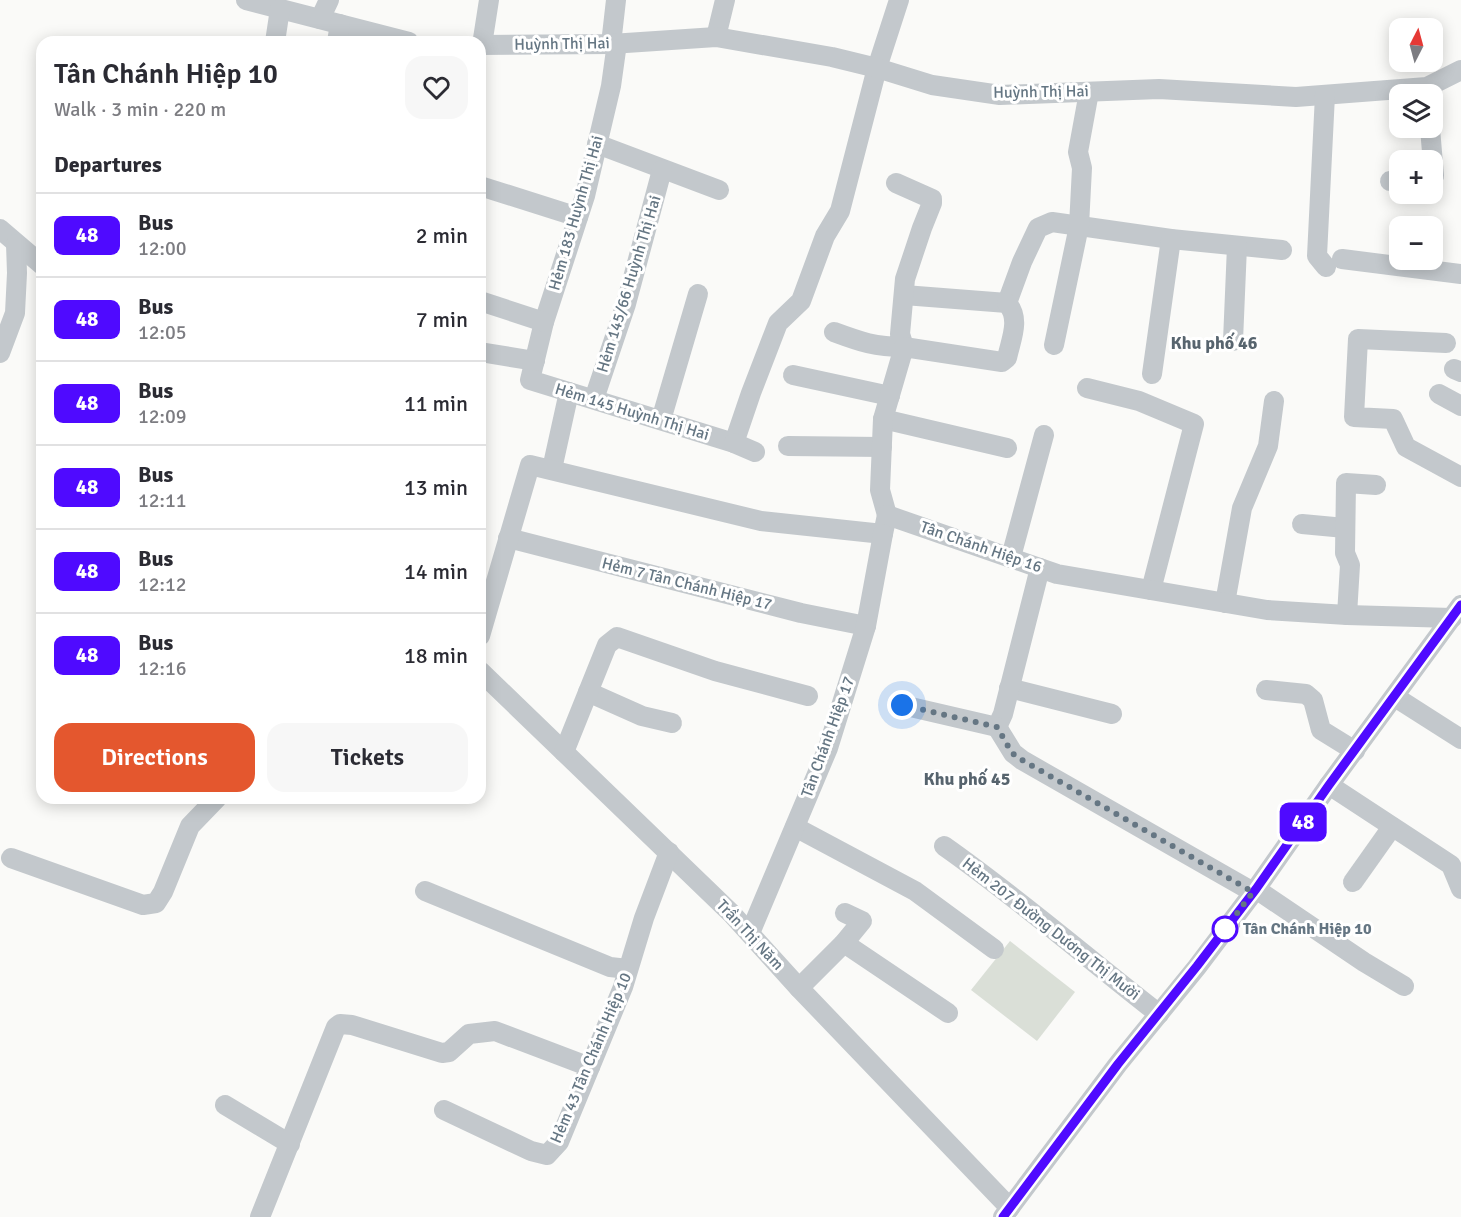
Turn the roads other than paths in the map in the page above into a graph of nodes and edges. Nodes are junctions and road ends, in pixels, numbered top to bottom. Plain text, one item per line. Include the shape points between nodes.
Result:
1 (329, 0) edge
2 (489, 0) edge
3 (616, 0) edge
4 (725, 0) edge
5 (899, 0) edge
6 (255, 1) edge
7 (280, 9) junction
8 (320, 19) junction
9 (338, 33) edge
10 (276, 36) edge
11 (361, 36) edge
12 (483, 36) edge
13 (716, 37) junction
14 (614, 43) junction
15 (486, 45) edge
16 (877, 68) junction
17 (1461, 70) edge
18 (1438, 84) edge
19 (1089, 92) junction
20 (1389, 92) edge
21 (1324, 95) junction
22 (597, 144) junction
23 (662, 170) junction
24 (896, 183) dead end
25 (486, 188) edge
26 (719, 190) dead end
27 (578, 216) junction
28 (1079, 226) junction
29 (0, 230) edge
30 (1171, 239) junction
31 (16, 244) junction
32 (1237, 246) junction
33 (1282, 250) dead end
34 (36, 260) edge
35 (1461, 274) edge
36 (698, 294) dead end
37 (904, 295) junction
38 (486, 302) edge
39 (1007, 303) junction
40 (544, 322) junction
41 (5, 328) edge
42 (834, 332) dead end
43 (1233, 341) dead end
44 (1446, 342) dead end
45 (1054, 345) dead end
46 (904, 347) junction
47 (0, 353) edge
48 (486, 353) edge
49 (535, 361) junction
50 (1152, 374) dead end
51 (793, 375) dead end
52 (530, 381) joint
53 (1087, 388) dead end
54 (569, 392) junction
55 (1439, 394) dead end
56 (890, 396) junction
57 (594, 399) junction
58 (1275, 401) dead end
59 (1461, 406) edge
60 (883, 419) junction
61 (661, 420) junction
62 (1044, 435) dead end
63 (734, 443) junction
64 (788, 446) dead end
65 (882, 447) junction
66 (1007, 448) dead end
67 (755, 452) dead end
68 (552, 469) junction
69 (1461, 477) edge
70 (1376, 485) dead end
71 (885, 524) junction
72 (1302, 524) dead end
73 (1345, 528) junction
74 (508, 538) junction
75 (1011, 557) junction
76 (1040, 568) junction
77 (1151, 590) junction
78 (1225, 603) junction
79 (1456, 612) edge
80 (486, 615) edge
81 (1347, 615) junction
82 (866, 626) junction
83 (486, 677) edge
84 (1010, 688) junction
85 (1266, 690) dead end
86 (588, 692) junction
87 (808, 696) dead end
88 (1395, 697) junction
89 (902, 705) dead end
90 (1112, 714) dead end
91 (672, 723) dead end
92 (997, 727) junction
93 (1461, 739) edge
94 (1355, 751) junction
95 (564, 752) junction
96 (1329, 785) junction
97 (212, 804) edge
98 (795, 827) junction
99 (1392, 827) junction
100 (944, 846) dead end
101 (669, 852) junction
102 (11, 858) dead end
103 (1460, 881) edge
104 (1353, 882) dead end
105 (424, 891) dead end
106 (1255, 891) junction
107 (845, 913) dead end
108 (750, 933) junction
109 (844, 943) junction
110 (994, 949) dead end
111 (628, 969) junction
112 (1404, 986) dead end
113 (799, 988) junction
114 (948, 1013) dead end
115 (1159, 1014) junction
116 (590, 1066) junction
117 (225, 1105) dead end
118 (444, 1110) dead end
119 (290, 1144) junction
120 (1006, 1213) edge
121 (260, 1217) edge

1 - 8 street
2 - 12 street
3 - 14 street, Hẻm 183 Huỳnh Thị Hai
4 - 13 street
5 - 16 street
6 - 7 street
7 - 8 street
7 - 10 street
8 - 9 street
9 - 11 street
13 - 14 street, Huỳnh Thị Hai
13 - 16 street, Huỳnh Thị Hai
14 - 15 street, Huỳnh Thị Hai
14 - 22 street, Hẻm 183 Huỳnh Thị Hai via 611,86
16 - 19 street, Huỳnh Thị Hai via 932,85 1000,95
16 - 63 street via 840,211 825,236 801,301 778,322
17 - 18 street, Huỳnh Thị Hai
19 - 21 street, Huỳnh Thị Hai via 1159,89 1296,97
19 - 28 street via 1078,152 1082,168
20 - 21 street, Huỳnh Thị Hai
21 - 35 street via 1317,256 1334,263
22 - 23 street
22 - 27 street, Hẻm 183 Huỳnh Thị Hai
23 - 26 street
23 - 57 street, Hẻm 145/66 Huỳnh Thị Hai via 626,304
24 - 37 street via 932,198 905,279
25 - 27 street
27 - 40 street, Hẻm 183 Huỳnh Thị Hai
28 - 30 street
28 - 39 street via 1052,222 1038,228
28 - 45 street
29 - 31 street
30 - 32 street
30 - 50 street
31 - 34 street
31 - 41 street via 15,314
32 - 33 street
32 - 43 street
36 - 61 street
37 - 39 street
37 - 46 street via 900,334
38 - 40 street
39 - 46 street via 1015,319 1007,358 1002,362
40 - 49 street, Hẻm 183 Huỳnh Thị Hai
41 - 47 street
42 - 46 street via 868,345
44 - 69 street via 1358,339 1354,417 1393,419 1406,447
46 - 56 street
48 - 49 street
49 - 52 street, Hẻm 183 Huỳnh Thị Hai
51 - 56 street
52 - 54 street, Hẻm 145 Huỳnh Thị Hai
53 - 77 street via 1139,401 1194,424
54 - 57 street, Hẻm 145 Huỳnh Thị Hai
54 - 68 street
55 - 59 street
56 - 60 street
57 - 61 street, Hẻm 145 Huỳnh Thị Hai
58 - 78 street via 1268,446 1242,508
60 - 65 street
60 - 66 street
61 - 63 street, Hẻm 145 Huỳnh Thị Hai
62 - 75 street
63 - 67 street, Hẻm 145 Huỳnh Thị Hai
64 - 65 street
65 - 71 street via 880,490
68 - 71 street, Tân Chánh Hiệp 16 via 761,521
68 - 74 street, Tân Chánh Hiệp 16 via 530,465
70 - 73 street via 1346,483
71 - 75 street, Tân Chánh Hiệp 16
71 - 82 street, Tân Chánh Hiệp 17
72 - 73 street
73 - 81 street via 1345,553 1350,564
74 - 80 street
74 - 82 street, Hẻm 7 Tân Chánh Hiệp 17
75 - 76 street, Tân Chánh Hiệp 16
76 - 77 street, Tân Chánh Hiệp 16
76 - 84 street
77 - 78 street, Tân Chánh Hiệp 16
78 - 81 street, Tân Chánh Hiệp 16
79 - 81 street, Tân Chánh Hiệp 16
79 - 88 street
82 - 98 street, Tân Chánh Hiệp 17 via 828,748
83 - 95 street, Trần Thị Năm
84 - 90 street
84 - 92 street
85 - 94 street via 1306,694 1313,700 1321,730
86 - 87 street via 607,645 617,637 715,671
86 - 91 street via 642,716
86 - 95 street
88 - 93 street
88 - 94 street
89 - 92 street
92 - 106 street via 1012,753 1022,760
94 - 96 street
95 - 101 street, Trần Thị Năm
96 - 99 street
96 - 106 street
97 - 102 street via 190,826 156,903 143,905
98 - 108 street, Tân Chánh Hiệp 17
98 - 110 street via 915,891
99 - 103 street via 1450,865
99 - 104 street
100 - 115 street, Hẻm 207 Đường Dương Thị Mười
101 - 108 street, Trần Thị Năm
101 - 111 street, Hẻm 43 Tân Chánh Hiệp 10
105 - 111 street via 610,967
106 - 112 street
106 - 115 street
107 - 109 street via 862,921
108 - 113 street, Trần Thị Năm
109 - 113 street
109 - 114 street
111 - 116 street, Hẻm 43 Tân Chánh Hiệp 10
113 - 120 street, Trần Thị Năm
115 - 120 street
116 - 118 street, Hẻm 43 Tân Chánh Hiệp 10 via 559,1142 547,1155
116 - 119 street via 495,1031 469,1034 449,1052 442,1053 340,1024
117 - 119 street
119 - 121 street

